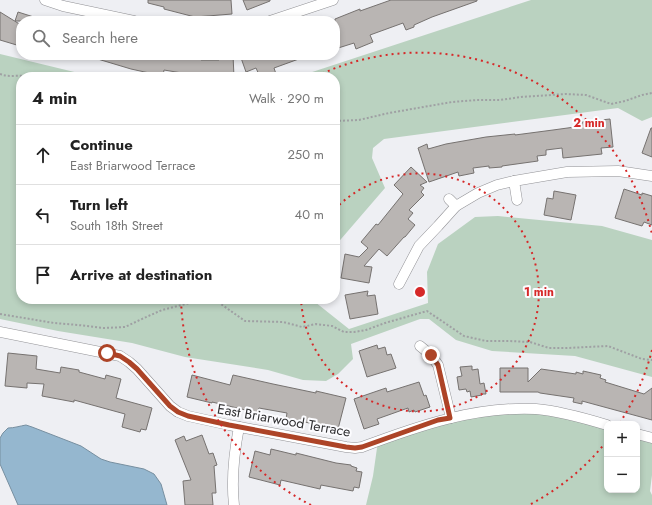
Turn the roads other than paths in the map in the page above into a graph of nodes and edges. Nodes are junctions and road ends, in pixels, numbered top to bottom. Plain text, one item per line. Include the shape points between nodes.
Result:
1 (45, 0) edge
2 (333, 0) edge
3 (110, 16) edge
4 (285, 16) edge
5 (652, 176) edge
6 (514, 181) junction
7 (517, 200) dead end
8 (399, 284) dead end
9 (0, 332) edge
10 (420, 346) dead end
11 (450, 418) junction
12 (604, 424) edge
13 (239, 427) junction
14 (640, 435) edge
15 (652, 438) edge
16 (234, 505) edge

1 - 3 street
2 - 4 street
5 - 6 street via 618,171 567,172
6 - 7 street
6 - 8 street via 452,202 438,226 418,246
9 - 13 street, East Briarwood Terrace via 120,356 137,369 178,412
10 - 11 street via 438,365
11 - 12 street, East Briarwood Terrace via 481,412 536,409
11 - 13 street, East Briarwood Terrace via 355,448
13 - 16 street via 232,484
14 - 15 street

